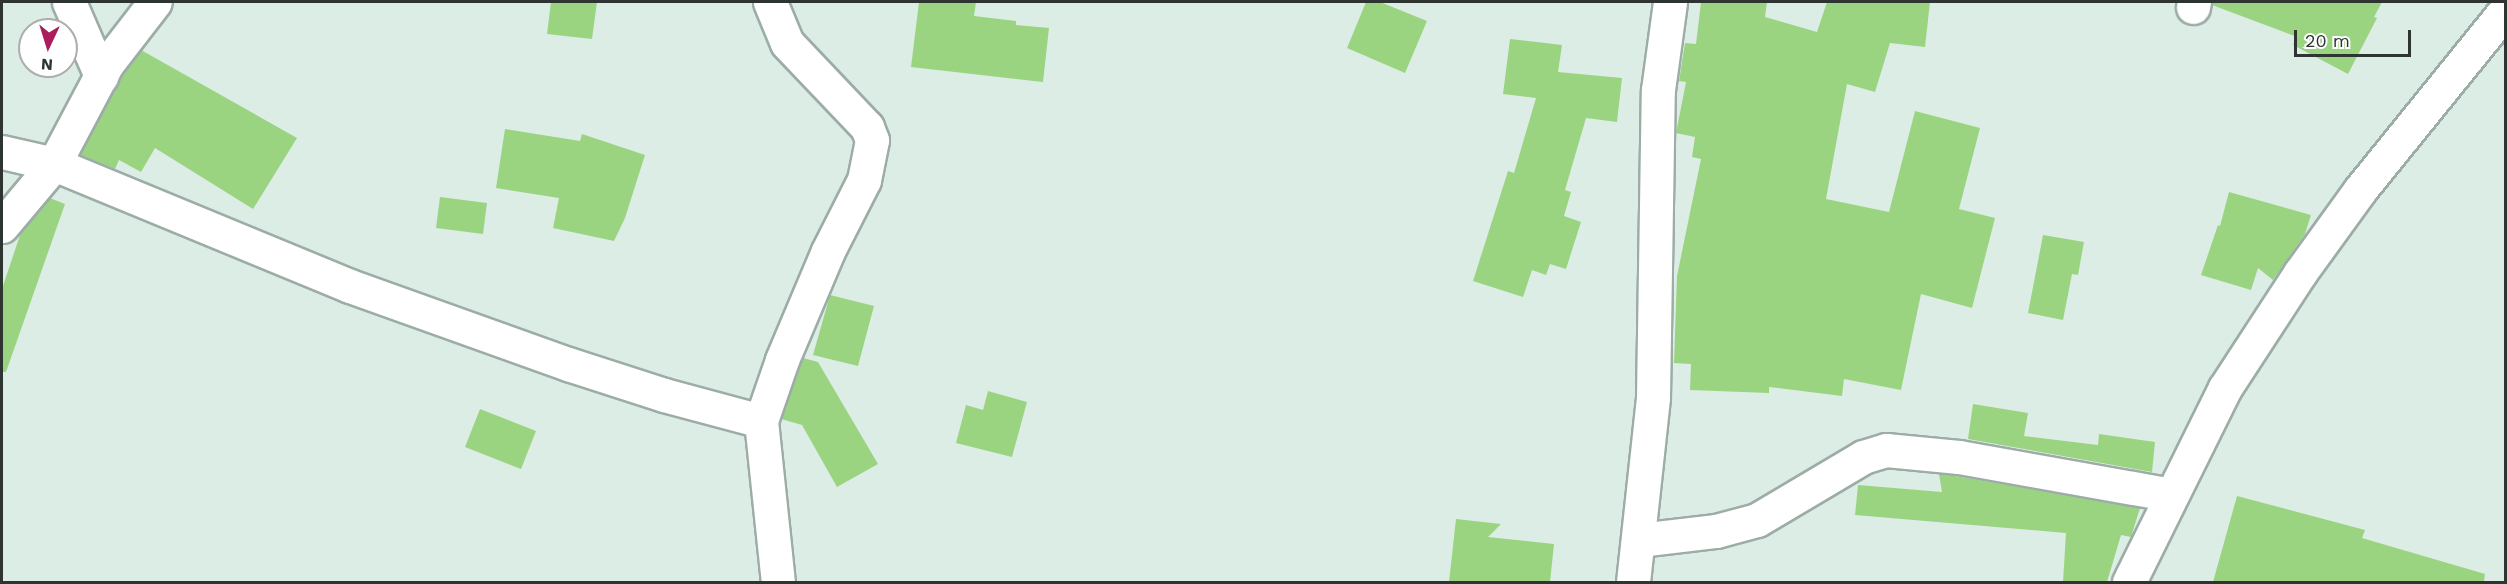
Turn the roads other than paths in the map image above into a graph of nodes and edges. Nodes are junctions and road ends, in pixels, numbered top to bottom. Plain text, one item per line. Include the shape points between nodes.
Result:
1 (69, 2) edge
2 (155, 2) edge
3 (771, 2) edge
4 (1670, 2) edge
5 (2505, 10) edge
6 (101, 76) junction
7 (2, 152) edge
8 (54, 164) junction
9 (2, 226) edge
10 (761, 421) junction
11 (2172, 495) junction
12 (1639, 540) junction
13 (778, 582) edge
14 (1633, 582) edge
15 (2129, 582) edge

1 - 6 street
2 - 6 street
3 - 10 street via 787,43 867,127 872,140 864,180 786,349
4 - 12 street via 1658,90 1653,397
5 - 11 street via 2360,190 2300,273 2225,388
6 - 8 street
7 - 8 street
8 - 9 street
8 - 10 street via 350,286 568,364
10 - 13 street
11 - 12 street via 2030,468 1886,450 1863,457 1757,520 1716,531
11 - 15 street
12 - 14 street

